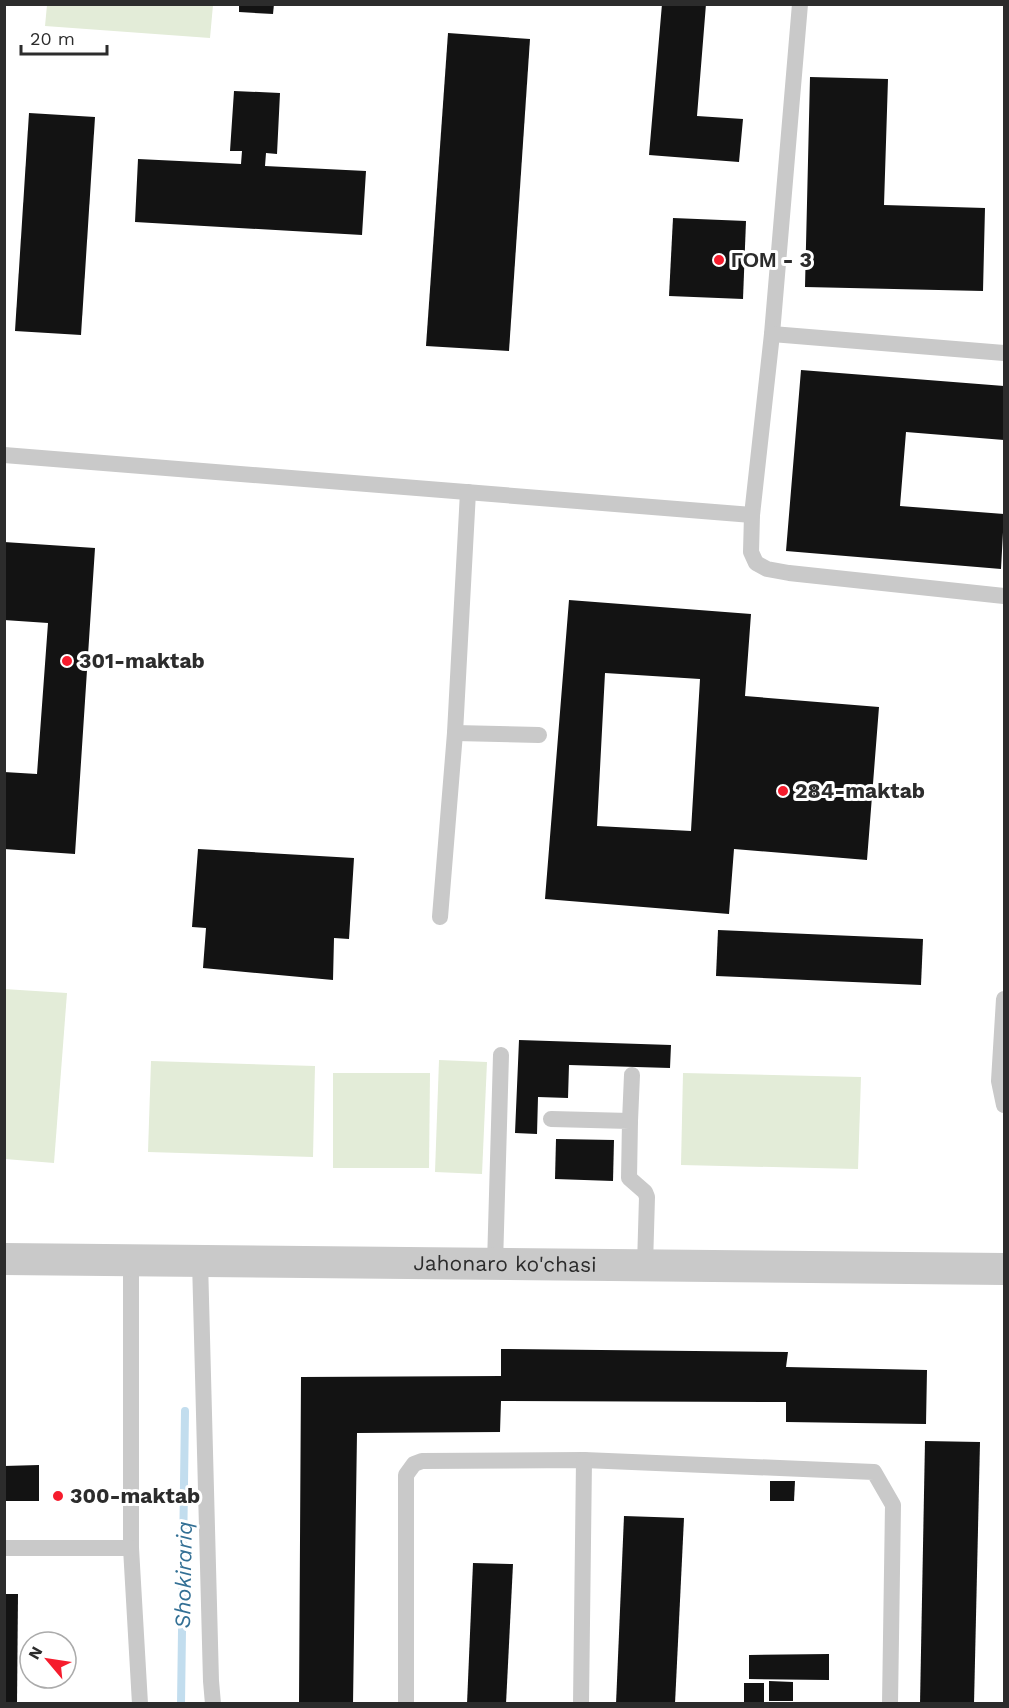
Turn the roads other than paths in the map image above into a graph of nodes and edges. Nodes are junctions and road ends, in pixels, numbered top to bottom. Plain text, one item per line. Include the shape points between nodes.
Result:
1 (800, 4) edge
2 (772, 334) junction
3 (1005, 353) edge
4 (4, 455) edge
5 (468, 492) junction
6 (752, 515) junction
7 (1005, 596) edge
8 (455, 733) junction
9 (539, 735) dead end
10 (440, 917) dead end
11 (1005, 999) edge
12 (501, 1055) dead end
13 (632, 1075) dead end
14 (1002, 1081) edge
15 (1005, 1105) edge
16 (550, 1119) dead end
17 (630, 1121) junction
18 (4, 1259) edge
19 (131, 1260) junction
20 (200, 1261) junction
21 (495, 1264) junction
22 (645, 1265) junction
23 (1005, 1269) edge
24 (584, 1460) junction
25 (4, 1548) edge
26 (131, 1548) junction
27 (140, 1704) edge
28 (213, 1704) edge
29 (406, 1704) edge
30 (581, 1704) edge
31 (890, 1704) edge

1 - 2 lane
2 - 3 lane
2 - 6 lane
4 - 5 lane
5 - 6 lane
5 - 8 lane
6 - 7 lane via 751,552 756,563 767,569
8 - 9 lane
8 - 10 lane
11 - 14 lane
12 - 21 lane
13 - 17 lane
14 - 15 lane
16 - 17 lane
17 - 22 lane via 629,1178 647,1197
18 - 19 street, Jahonaro ko'chasi
19 - 20 street, Jahonaro ko'chasi
19 - 26 lane
20 - 21 street, Jahonaro ko'chasi
20 - 28 lane
21 - 22 street, Jahonaro ko'chasi
22 - 23 street, Jahonaro ko'chasi
24 - 29 lane via 414,1464 406,1475
24 - 30 lane
24 - 31 lane via 874,1472 893,1505
25 - 26 lane
26 - 27 lane

